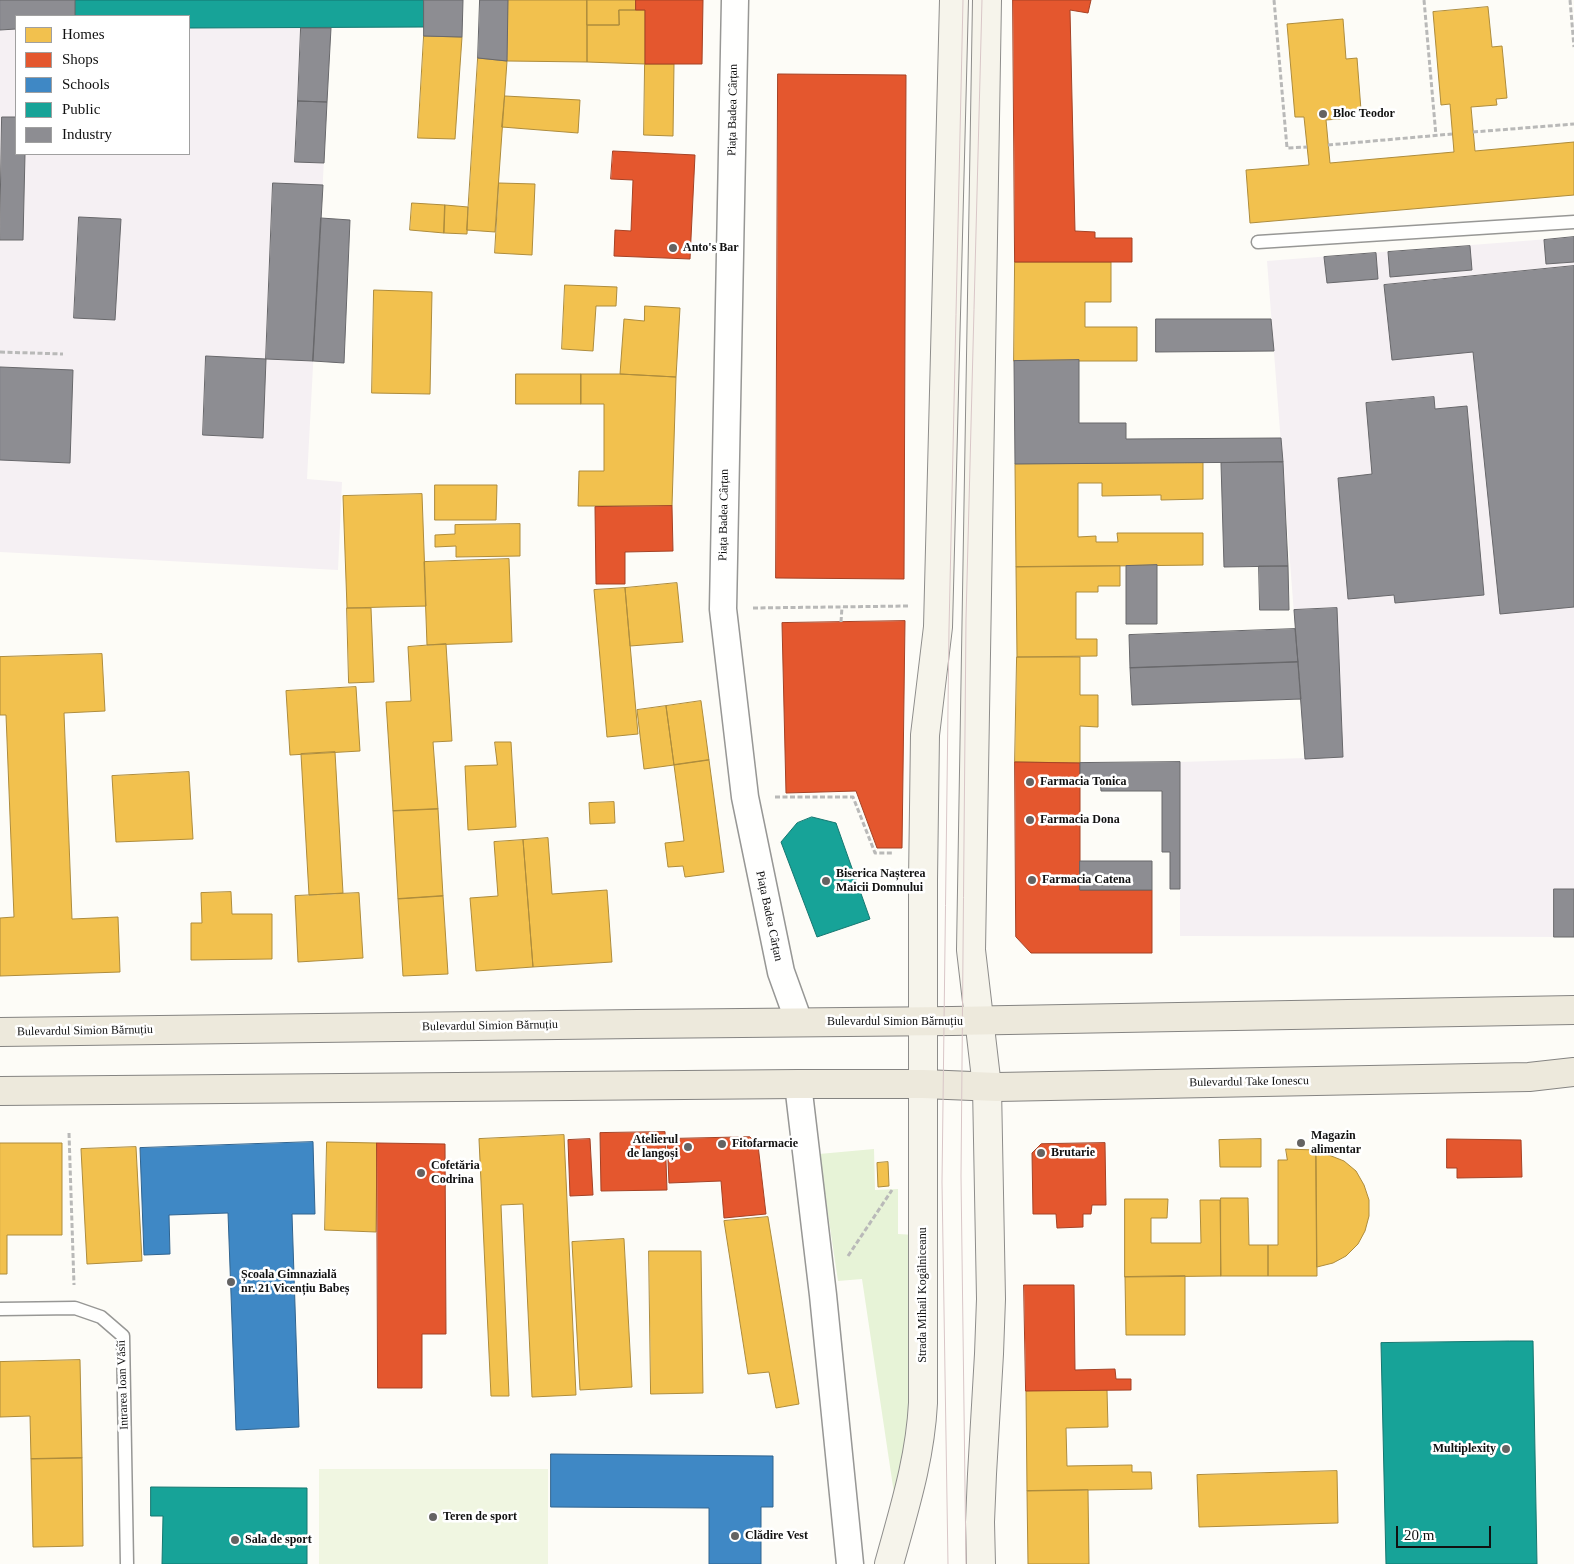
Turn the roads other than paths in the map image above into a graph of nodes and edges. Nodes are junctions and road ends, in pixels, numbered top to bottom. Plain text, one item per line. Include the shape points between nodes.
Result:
1 (735, 0) edge
2 (954, 0) edge
3 (987, 0) edge
4 (1574, 222) edge
5 (1258, 242) dead end
6 (1574, 1010) edge
7 (979, 1021) junction
8 (799, 1022) junction
9 (923, 1022) junction
10 (0, 1032) edge
11 (1574, 1072) edge
12 (798, 1084) junction
13 (923, 1084) junction
14 (987, 1087) junction
15 (0, 1091) edge
16 (0, 1309) edge
17 (127, 1564) edge
18 (850, 1564) edge
19 (889, 1564) edge
20 (982, 1564) edge

1 - 8 street, Piața Badea Cârțan via 722,609 745,797 781,972
2 - 9 street via 938,627 925,734
3 - 7 street via 971,950
4 - 5 lane
6 - 7 main road
7 - 9 main road, Bulevardul Simion Bărnuțiu
7 - 14 street
8 - 9 main road, Bulevardul Simion Bărnuțiu
8 - 10 main road, Bulevardul Simion Bărnuțiu
9 - 13 street, Strada Mihail Kogălniceanu
11 - 14 main road, Bulevardul Take Ionescu via 1529,1076
12 - 13 main road
12 - 15 main road
12 - 18 street
13 - 14 main road, Bulevardul Take Ionescu
13 - 19 street, Strada Mihail Kogălniceanu via 923,1419 915,1469
14 - 20 street via 991,1299 980,1522
16 - 17 lane, Intrarea Ioan Văsîi via 75,1308 101,1317 123,1336

